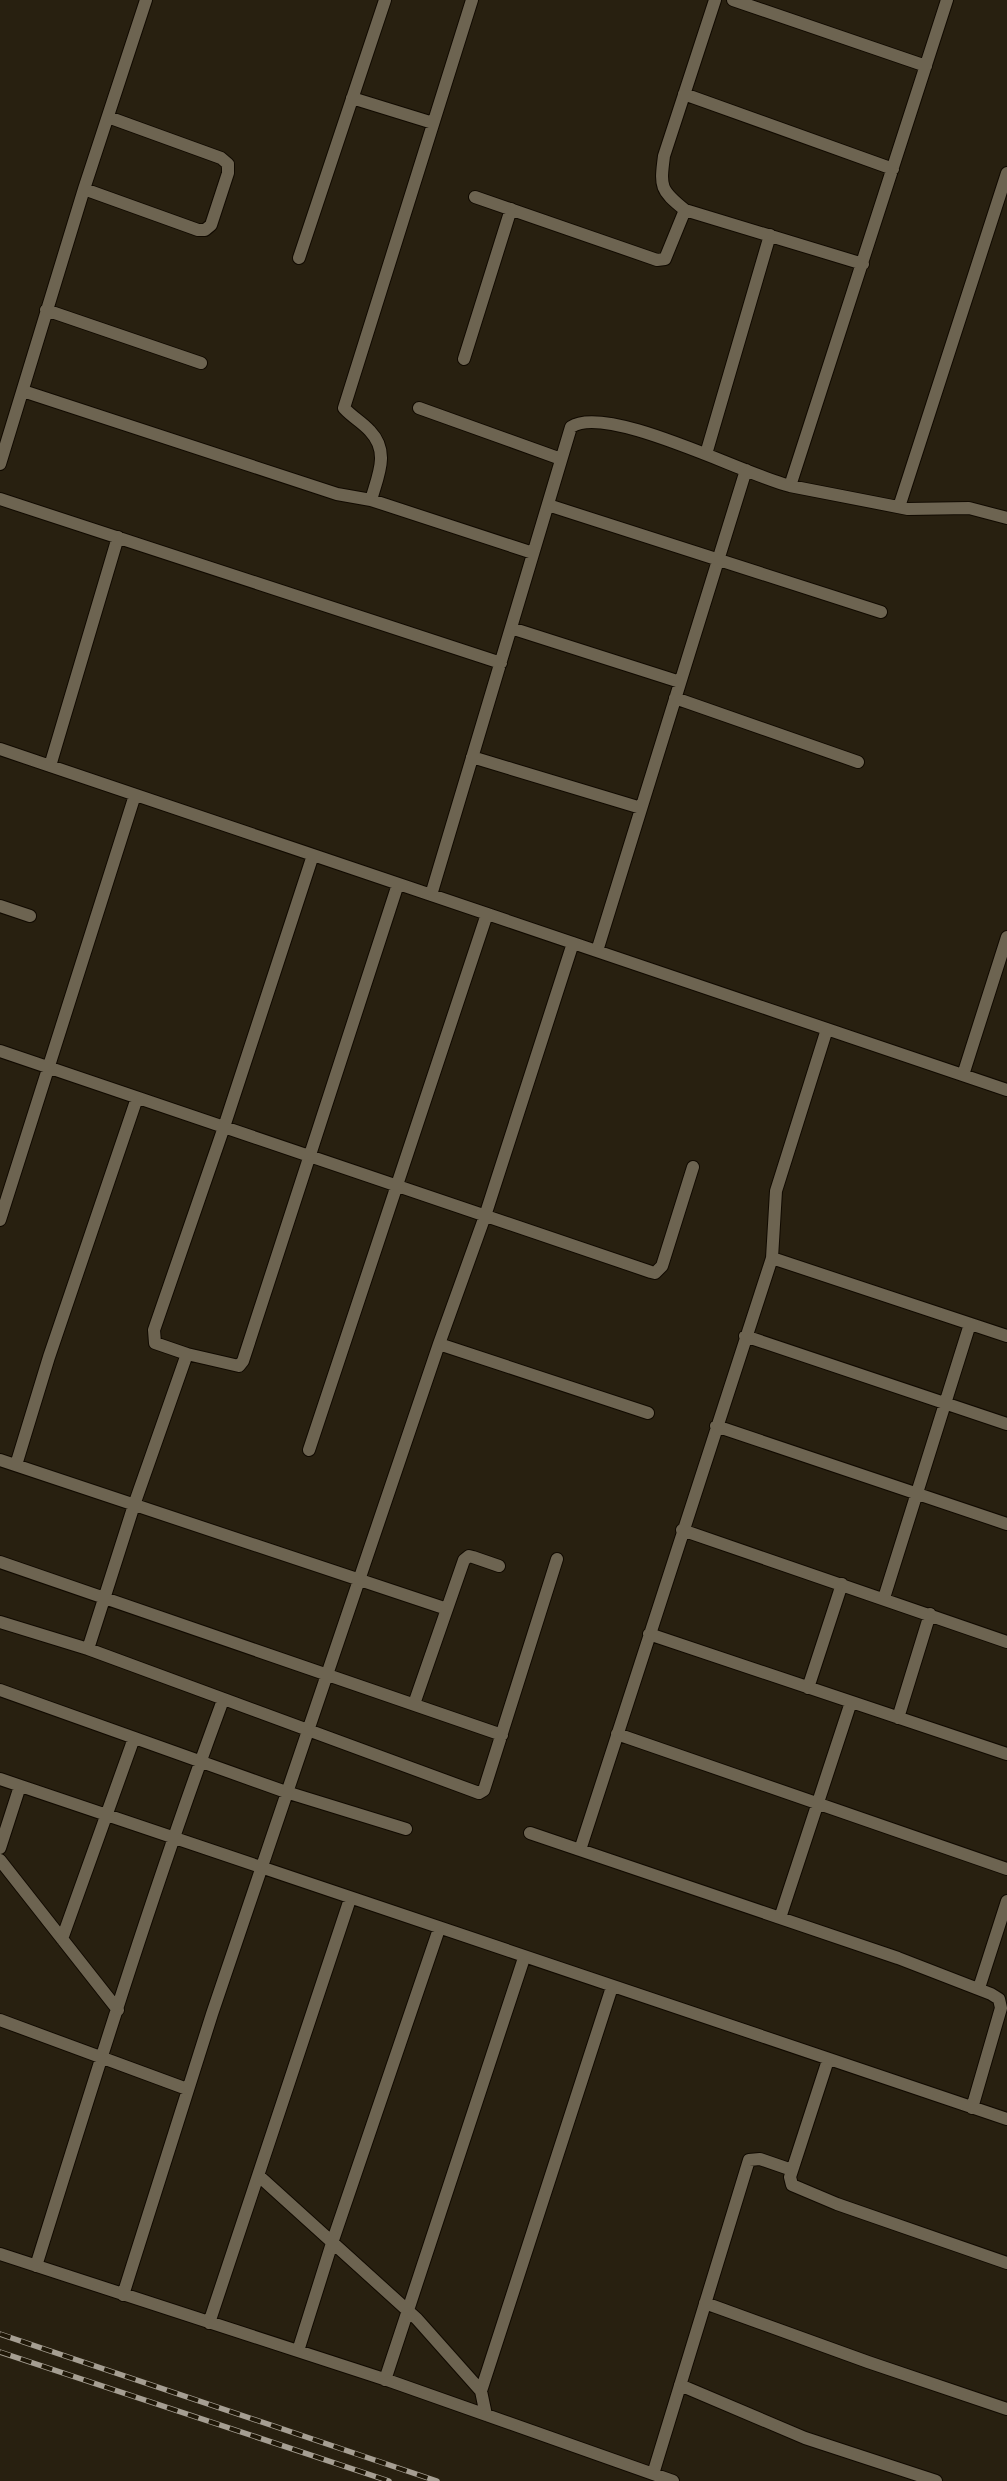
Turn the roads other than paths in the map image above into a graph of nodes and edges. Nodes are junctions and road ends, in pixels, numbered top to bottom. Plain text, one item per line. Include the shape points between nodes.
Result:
1 (146, 0) edge
2 (385, 0) edge
3 (472, 0) edge
4 (715, 0) edge
5 (733, 0) edge
6 (946, 0) edge
7 (926, 66) junction
8 (684, 94) junction
9 (352, 98) junction
10 (108, 117) junction
11 (433, 123) junction
12 (893, 169) junction
13 (1007, 173) edge
14 (84, 189) junction
15 (476, 197) dead end
16 (511, 209) junction
17 (685, 210) junction
18 (770, 235) junction
19 (299, 258) dead end
20 (863, 264) junction
21 (46, 310) junction
22 (464, 359) dead end
23 (201, 363) dead end
24 (23, 391) junction
25 (419, 408) dead end
26 (706, 454) junction
27 (561, 459) junction
28 (0, 464) edge
29 (746, 470) junction
30 (790, 486) junction
31 (0, 498) edge
32 (371, 500) junction
33 (548, 504) junction
34 (899, 507) junction
35 (1007, 518) edge
36 (118, 538) junction
37 (533, 553) junction
38 (718, 560) junction
39 (881, 612) dead end
40 (511, 628) junction
41 (500, 663) junction
42 (680, 682) junction
43 (675, 698) junction
44 (0, 749) edge
45 (472, 757) junction
46 (858, 762) dead end
47 (50, 766) junction
48 (135, 795) junction
49 (641, 808) junction
50 (312, 855) junction
51 (398, 884) junction
52 (431, 895) junction
53 (0, 906) edge
54 (487, 914) junction
55 (30, 916) dead end
56 (1007, 937) edge
57 (573, 943) junction
58 (597, 951) junction
59 (1005, 952) edge
60 (827, 1029) junction
61 (0, 1052) edge
62 (49, 1068) junction
63 (962, 1075) junction
64 (1007, 1090) edge
65 (137, 1098) junction
66 (224, 1127) junction
67 (310, 1157) junction
68 (693, 1168) dead end
69 (6, 1184) edge
70 (397, 1186) junction
71 (485, 1216) junction
72 (0, 1220) edge
73 (772, 1258) junction
74 (970, 1324) junction
75 (745, 1336) junction
76 (1007, 1336) edge
77 (438, 1344) junction
78 (187, 1354) junction
79 (945, 1403) junction
80 (648, 1413) dead end
81 (1007, 1424) edge
82 (716, 1426) junction
83 (309, 1450) dead end
84 (0, 1460) edge
85 (16, 1465) junction
86 (916, 1495) junction
87 (134, 1505) junction
88 (1007, 1524) edge
89 (682, 1530) junction
90 (557, 1559) dead end
91 (0, 1562) edge
92 (499, 1566) dead end
93 (359, 1580) junction
94 (842, 1584) junction
95 (104, 1598) junction
96 (884, 1598) junction
97 (447, 1609) junction
98 (930, 1614) junction
99 (0, 1622) edge
100 (649, 1634) junction
101 (1007, 1642) edge
102 (88, 1649) junction
103 (326, 1674) junction
104 (808, 1688) junction
105 (0, 1690) edge
106 (223, 1700) junction
107 (851, 1702) junction
108 (414, 1704) junction
109 (898, 1718) junction
110 (307, 1731) junction
111 (617, 1734) junction
112 (502, 1735) junction
113 (134, 1738) junction
114 (1007, 1754) edge
115 (200, 1761) junction
116 (0, 1779) edge
117 (20, 1786) junction
118 (286, 1792) junction
119 (819, 1804) junction
120 (107, 1816) junction
121 (406, 1829) dead end
122 (530, 1833) dead end
123 (174, 1839) junction
124 (0, 1848) edge
125 (580, 1850) junction
126 (0, 1860) edge
127 (262, 1869) junction
128 (1007, 1869) edge
129 (350, 1899) junction
130 (1007, 1901) edge
131 (780, 1918) junction
132 (439, 1929) junction
133 (62, 1939) junction
134 (524, 1958) junction
135 (612, 1987) junction
136 (979, 1988) junction
137 (118, 2010) junction
138 (0, 2020) edge
139 (102, 2056) junction
140 (828, 2060) junction
141 (187, 2089) junction
142 (972, 2108) junction
143 (1007, 2119) edge
144 (792, 2170) junction
145 (259, 2176) junction
146 (332, 2243) junction
147 (0, 2254) edge
148 (1007, 2263) edge
149 (36, 2266) junction
150 (123, 2295) junction
151 (705, 2303) junction
152 (409, 2312) junction
153 (209, 2323) junction
154 (298, 2351) junction
155 (385, 2380) junction
156 (680, 2385) junction
157 (481, 2391) junction
158 (1007, 2409) edge
159 (486, 2415) junction
160 (653, 2474) junction
161 (673, 2481) edge
162 (936, 2481) edge

1 - 10 street
2 - 9 street
3 - 11 street
4 - 8 street
5 - 7 street
6 - 7 street
7 - 12 street
8 - 12 street
8 - 17 street via 664,156 661,179 666,195
9 - 11 street
9 - 19 street
10 - 14 street
10 - 14 street via 221,158 228,164 228,173 210,225 205,230
11 - 32 street via 344,408 381,444 380,466
12 - 20 street
13 - 34 street
14 - 21 street
15 - 16 street
16 - 17 street via 657,260 664,259 670,249
16 - 22 street
17 - 18 street
18 - 20 street
18 - 26 street
20 - 30 street
21 - 23 street
21 - 24 street
24 - 28 street
24 - 32 street via 337,494
25 - 27 street
26 - 27 street via 631,429 586,421 571,427
26 - 29 street
27 - 33 street
29 - 30 street
29 - 38 street
30 - 34 street
31 - 36 street
32 - 37 street
33 - 37 street
33 - 38 street
34 - 35 street via 969,508
36 - 41 street
36 - 47 street
37 - 40 street
38 - 39 street
38 - 42 street
40 - 41 street
40 - 42 street
41 - 45 street
42 - 43 street
43 - 46 street
43 - 49 street
44 - 47 street
45 - 49 street
45 - 52 street
47 - 48 street
48 - 50 street
48 - 62 street
49 - 58 street
50 - 51 street
50 - 66 street
51 - 52 street
51 - 67 street
52 - 54 street
53 - 55 street
54 - 57 street
54 - 70 street
56 - 59 street
57 - 58 street
57 - 71 street
58 - 60 street
59 - 63 street
60 - 63 street
60 - 73 street via 776,1191
61 - 62 street
62 - 65 street
62 - 69 street
63 - 64 street
65 - 66 street
65 - 85 street
66 - 67 street
66 - 78 street via 154,1330 155,1343
67 - 70 street
67 - 78 street via 243,1361 239,1366
68 - 71 street via 662,1266 655,1273
69 - 72 street
70 - 71 street
70 - 83 street
71 - 77 street
73 - 74 street
73 - 75 street
74 - 76 street
74 - 79 street
75 - 79 street
75 - 82 street
77 - 80 street
77 - 93 street
78 - 87 street
79 - 81 street
79 - 86 street
82 - 86 street
82 - 89 street
84 - 85 street
85 - 87 street
86 - 88 street
86 - 96 street
87 - 93 street
87 - 95 street
89 - 94 street
89 - 100 street
90 - 112 street
91 - 95 street
92 - 97 street via 473,1557 466,1558
93 - 97 street
93 - 103 street
94 - 96 street
94 - 104 street
95 - 102 street
95 - 103 street
96 - 98 street
97 - 108 street
98 - 101 street
98 - 109 street
99 - 102 street
100 - 104 street
100 - 111 street
102 - 106 street
103 - 108 street
103 - 110 street
104 - 107 street
105 - 113 street
106 - 110 street
106 - 115 street
107 - 109 street
107 - 119 street
108 - 112 street
109 - 114 street
110 - 112 street via 479,1793 484,1790
110 - 118 street
111 - 119 street
111 - 125 street
113 - 115 street
113 - 120 street
115 - 118 street
115 - 123 street
116 - 117 street
117 - 120 street
117 - 124 street
118 - 121 street
118 - 127 street
119 - 128 street
119 - 131 street
120 - 123 street
120 - 133 street
122 - 125 street
123 - 127 street
123 - 137 street
125 - 131 street
126 - 133 street
127 - 129 street
127 - 141 street
129 - 132 street
129 - 145 street
130 - 136 street
131 - 136 street
132 - 134 street
132 - 146 street
133 - 137 street
134 - 135 street
134 - 152 street
135 - 140 street
135 - 157 street
136 - 142 street via 999,1999 1001,2008
137 - 139 street
138 - 139 street
139 - 141 street
139 - 149 street
140 - 142 street
140 - 144 street
141 - 150 street
142 - 143 street
144 - 148 street via 790,2181 798,2189
144 - 151 street via 760,2159 749,2160
145 - 146 street
145 - 153 street
146 - 152 street
146 - 154 street
147 - 149 street
149 - 150 street
150 - 153 street
151 - 156 street
151 - 158 street
152 - 155 street
152 - 157 street
153 - 154 street
154 - 155 street
155 - 159 street
156 - 160 street
156 - 162 street via 805,2438
157 - 159 street
159 - 160 street
160 - 161 street

